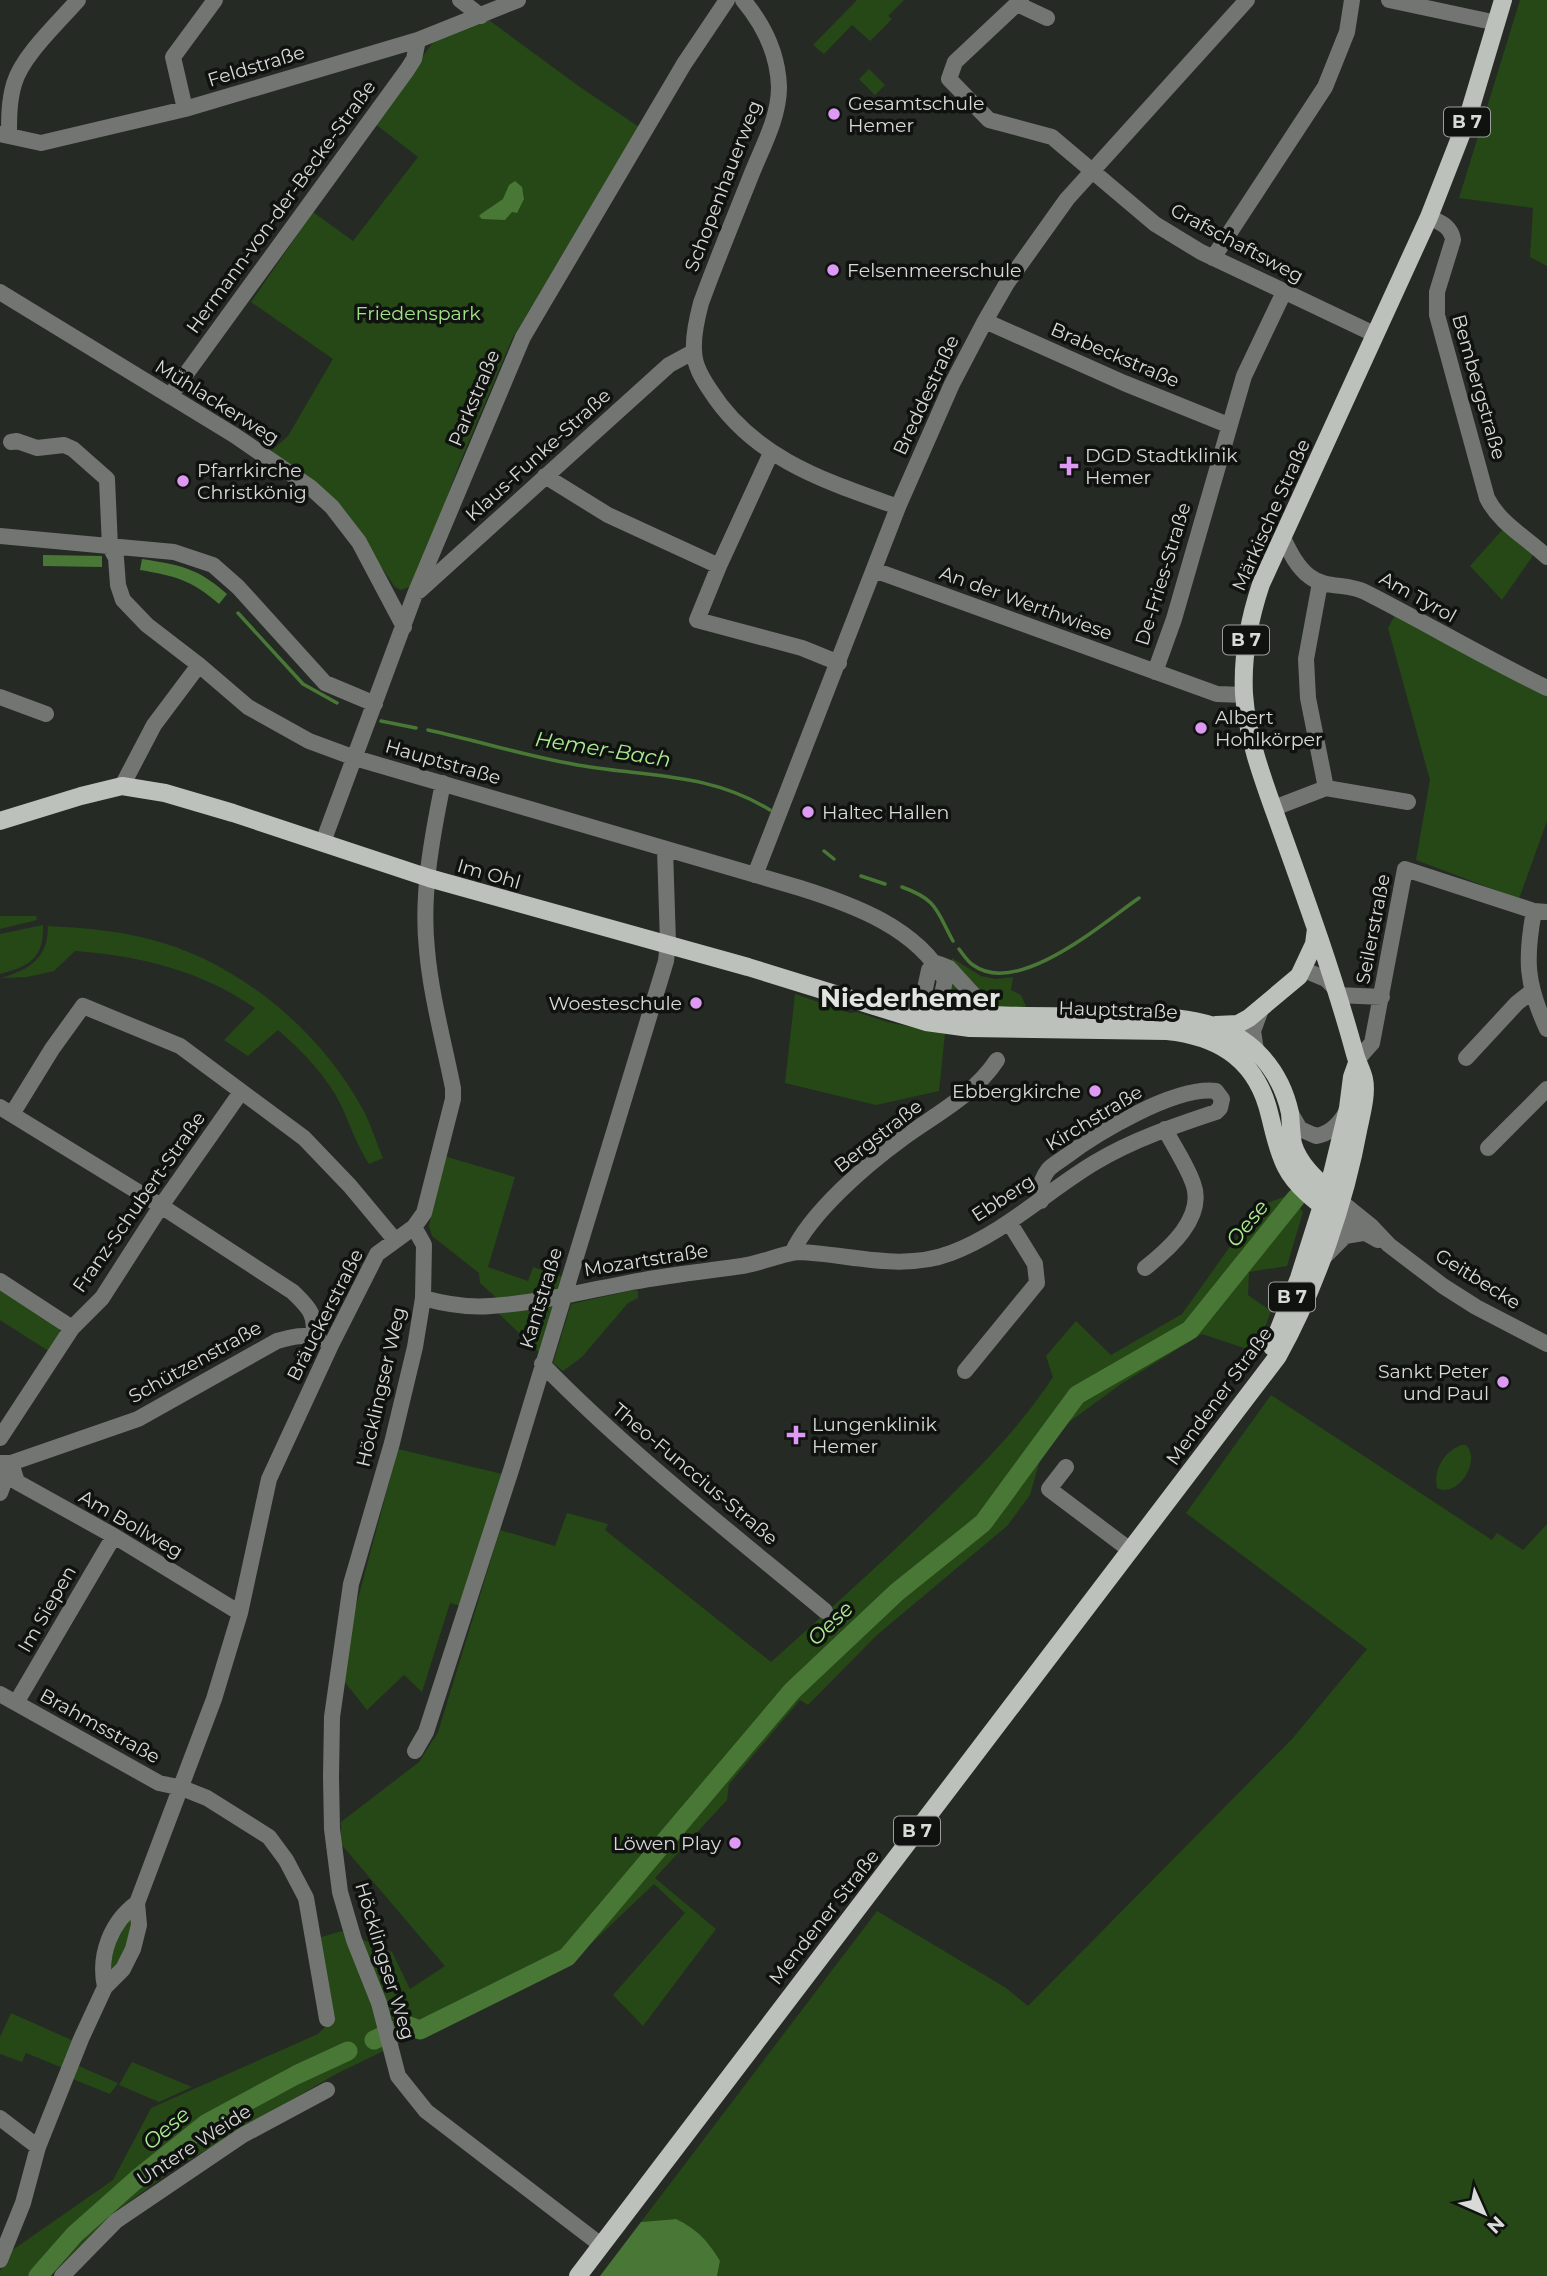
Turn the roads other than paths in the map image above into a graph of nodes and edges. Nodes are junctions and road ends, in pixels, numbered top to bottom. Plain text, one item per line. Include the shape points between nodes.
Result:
1 (78, 0) edge
2 (215, 0) edge
3 (460, 0) edge
4 (518, 0) edge
5 (727, 0) edge
6 (743, 0) edge
7 (1247, 0) edge
8 (1352, 0) edge
9 (1389, 0) edge
10 (1503, 0) edge
11 (1019, 2) edge
12 (481, 16) junction
13 (1047, 19) dead end
14 (1497, 23) junction
15 (418, 40) junction
16 (185, 109) junction
17 (4, 134) edge
18 (1092, 171) junction
19 (1429, 218) junction
20 (1213, 258) junction
21 (0, 292) edge
22 (1284, 292) junction
23 (985, 321) junction
24 (1374, 334) junction
25 (693, 352) junction
26 (170, 396) junction
27 (1228, 425) junction
28 (11, 442) dead end
29 (771, 453) junction
30 (545, 476) junction
31 (898, 507) junction
32 (0, 536) edge
33 (1282, 536) junction
34 (1528, 539) junction
35 (1547, 543) edge
36 (110, 547) junction
37 (1547, 557) edge
38 (719, 566) junction
39 (874, 570) junction
40 (381, 581) junction
41 (1320, 583) junction
42 (414, 600) junction
43 (404, 627) junction
44 (839, 663) junction
45 (199, 665) junction
46 (1151, 671) junction
47 (1547, 688) edge
48 (1244, 695) junction
49 (0, 697) edge
50 (375, 704) junction
51 (46, 715) dead end
52 (355, 758) junction
53 (443, 783) junction
54 (122, 786) junction
55 (1326, 788) junction
56 (1408, 802) dead end
57 (1274, 808) junction
58 (0, 821) edge
59 (323, 842) junction
60 (665, 849) junction
61 (755, 875) junction
62 (429, 878) junction
63 (1541, 911) edge
64 (1316, 929) junction
65 (668, 943) junction
66 (1325, 955) junction
67 (936, 963) junction
68 (1304, 974) junction
69 (1336, 992) junction
70 (1531, 992) junction
71 (1382, 998) junction
72 (1259, 1012) junction
73 (929, 1013) junction
74 (992, 1015) junction
75 (1135, 1023) junction
76 (1213, 1025) junction
77 (1547, 1029) edge
78 (1256, 1050) junction
79 (1466, 1058) dead end
80 (997, 1060) dead end
81 (1357, 1061) junction
82 (1547, 1089) edge
83 (241, 1091) junction
84 (1220, 1108) joint
85 (1348, 1108) junction
86 (6, 1110) edge
87 (1289, 1110) junction
88 (1165, 1129) junction
89 (1488, 1148) dead end
90 (1041, 1201) junction
91 (1331, 1203) junction
92 (161, 1206) junction
93 (1009, 1222) junction
94 (414, 1227) junction
95 (1363, 1233) junction
96 (395, 1240) junction
97 (1389, 1245) junction
98 (792, 1253) junction
99 (1321, 1261) junction
100 (1145, 1268) dead end
101 (0, 1281) edge
102 (566, 1294) junction
103 (423, 1298) junction
104 (72, 1328) junction
105 (313, 1336) junction
106 (1545, 1336) edge
107 (331, 1345) junction
108 (542, 1364) junction
109 (965, 1371) dead end
110 (1255, 1384) junction
111 (0, 1438) edge
112 (6, 1463) edge
113 (1066, 1467) dead end
114 (0, 1493) edge
115 (114, 1536) junction
116 (1130, 1550) junction
117 (825, 1611) dead end
118 (240, 1613) junction
119 (0, 1694) edge
120 (16, 1703) junction
121 (415, 1751) dead end
122 (182, 1788) junction
123 (137, 1903) junction
124 (105, 1987) junction
125 (327, 2019) dead end
126 (327, 2090) dead end
127 (0, 2118) edge
128 (38, 2147) junction
129 (601, 2245) junction
130 (0, 2260) edge
131 (62, 2276) edge
132 (578, 2276) edge

1 - 17 street via 24,64 14,83
2 - 16 street via 173,57
3 - 12 street
4 - 12 street, Feldstraße
5 - 42 street, Parkstraße via 684,64 523,337
6 - 25 street, Schopenhauerweg via 764,28 774,53 779,90 776,109 701,303
7 - 18 street, Breddestraße
8 - 20 street via 1347,33 1325,87
9 - 14 street
10 - 14 main road, Märkische Straße / B 7
11 - 13 street
11 - 18 street, Grafschaftsweg via 955,62 949,79 989,120 1052,137
12 - 15 street, Feldstraße
14 - 19 main road, Märkische Straße / B 7 via 1468,117
15 - 16 street, Feldstraße
15 - 26 street, Hermann-von-der-Becke-Straße via 407,70
16 - 17 street, Feldstraße via 40,142
18 - 20 street, Grafschaftsweg via 1155,224
18 - 23 street, Breddestraße via 1007,283
19 - 24 main road, Märkische Straße / B 7
19 - 34 street, Bembergstraße via 1452,232 1437,292 1437,315 1487,498 1494,512
20 - 22 street, Grafschaftsweg
21 - 26 street, Mühlackerweg
22 - 24 street, Grafschaftsweg
22 - 27 street, De-Fries-Straße via 1244,376
23 - 27 street, Brabeckstraße
23 - 31 street, Breddestraße
24 - 33 main road, Märkische Straße / B 7
25 - 29 street via 698,370 722,407
25 - 30 street, Klaus-Funke-Straße via 669,365
26 - 40 street, Mühlackerweg via 310,487 352,533
27 - 46 street, De-Fries-Straße via 1174,619
28 - 36 street, Hauptstraße via 37,448 64,445 103,474 109,485
29 - 31 street via 799,469
29 - 38 street
30 - 38 street via 608,515
30 - 42 street, Klaus-Funke-Straße
31 - 39 street, Breddestraße
32 - 36 street
33 - 41 street via 1301,570
33 - 48 main road, Märkische Straße / B 7 via 1251,615
34 - 35 street
34 - 37 street, Bembergstraße
36 - 45 street, Hauptstraße via 123,600
36 - 50 street via 174,552 214,565 325,683
38 - 44 street via 697,620 802,648
39 - 44 street, Breddestraße
39 - 46 street, An der Werthwiese
40 - 42 street, Mühlackerweg
40 - 43 street, Mühlackerweg
41 - 47 street, Am Tyrol via 1361,590
41 - 55 street via 1306,659 1308,698
42 - 43 street, Parkstraße
43 - 50 street, Parkstraße
44 - 61 street, Breddestraße
45 - 52 street, Hauptstraße via 266,718
45 - 54 street via 154,725
46 - 48 street, An der Werthwiese via 1217,694
48 - 57 main road, Märkische Straße / B 7
49 - 51 street
50 - 52 street, Parkstraße
52 - 53 street, Hauptstraße
52 - 59 street, Parkstraße
53 - 60 street, Hauptstraße
53 - 62 street
54 - 58 main road
54 - 59 main road, Im Ohl via 188,799
55 - 56 street
55 - 57 street
57 - 64 main road, Märkische Straße / B 7
59 - 62 main road, Im Ohl
60 - 61 street, Hauptstraße
60 - 65 street, Kantstraße
61 - 67 street, Hauptstraße via 860,911 903,933
62 - 65 main road, Im Ohl
62 - 94 street via 427,950 453,1099 424,1213
63 - 70 street via 1529,939
63 - 71 street, Seilerstraße via 1405,869
64 - 66 main road, Märkische Straße / B 7
64 - 68 main road, Hauptstraße
65 - 73 main road, Im Ohl via 846,998
65 - 102 street, Kantstraße
66 - 68 street, Hauptstraße
66 - 69 main road, Märkische Straße / B 7
67 - 73 street via 945,980
67 - 74 street, Hauptstraße via 949,968
68 - 69 street via 1326,979
68 - 72 main road, Hauptstraße
69 - 71 street, Seilerstraße
69 - 81 main road, Märkische Straße / B 7
70 - 77 street
70 - 79 street
71 - 81 street, Seilerstraße via 1373,1043
72 - 76 main road, Hauptstraße via 1238,1024
72 - 78 street via 1253,1031
73 - 74 main road, Hauptstraße
73 - 75 main road, Hauptstraße via 970,1028
74 - 75 main road, Hauptstraße
75 - 76 main road, Hauptstraße via 1185,1018
75 - 91 main road, Hauptstraße via 1210,1039 1241,1060 1260,1085 1286,1168 1297,1182
76 - 78 main road, Hauptstraße
78 - 87 main road, Hauptstraße via 1270,1066
80 - 98 street, Bergstraße via 968,1092 904,1138 835,1197 802,1232
81 - 85 main road, Märkische Straße / B 7
81 - 91 main road, Märkische Straße / B 7 via 1364,1080 1364,1102 1349,1175
82 - 89 street
83 - 86 street via 180,1046 83,1006
83 - 92 street, Franz-Schubert-Straße
83 - 96 street via 304,1138
84 - 88 street, Ebberg
84 - 90 street, Kirchstraße via 1222,1099 1216,1091 1203,1089 1141,1112 1048,1170 1039,1189
85 - 87 street, Hauptstraße via 1336,1126 1316,1136 1300,1129
85 - 91 main road, Märkische Straße / B 7
86 - 92 street
87 - 91 main road, Hauptstraße via 1293,1144
88 - 90 street, Ebberg via 1096,1161
88 - 100 street via 1193,1181 1195,1207 1166,1251
90 - 93 street, Ebberg
91 - 95 street, Geitbecke
91 - 97 street, Geitbecke via 1371,1226
91 - 99 main road, Mendener Straße / B 7
91 - 110 main road, Märkische Straße / B 7
92 - 104 street, Franz-Schubert-Straße via 102,1298
92 - 105 street via 293,1292 312,1310
93 - 98 street, Ebberg via 948,1254 906,1262
93 - 109 street via 1035,1264 1037,1283
94 - 96 street, Bräuckerstraße
94 - 103 street, Höcklingser Weg via 424,1245
95 - 97 street, Geitbecke
95 - 99 street via 1345,1236
96 - 107 street, Bräuckerstraße via 377,1254
97 - 106 street, Geitbecke via 1476,1307
98 - 102 street, Mozartstraße via 758,1264
99 - 110 main road, Mendener Straße / B 7 via 1279,1356
101 - 104 street
102 - 103 street, Mozartstraße via 488,1307
102 - 108 street, Kantstraße
103 - 129 street, Höcklingser Weg via 392,1443 351,1584 333,1707 332,1829 340,1892 380,2003 398,2076 426,2111
104 - 111 street, Franz-Schubert-Straße
105 - 107 street
105 - 112 street, Schützenstraße via 276,1340 138,1419
107 - 118 street, Bräuckerstraße via 269,1479
108 - 117 street, Theo-Funccius-Straße via 595,1418
108 - 121 street, Kantstraße via 430,1720
110 - 116 main road, Mendener Straße / B 7
112 - 114 street
112 - 115 street, Am Bollweg via 17,1482
113 - 116 street via 1049,1489
115 - 118 street, Am Bollweg
115 - 120 street, Im Siepen
116 - 129 main road, Mendener Straße / B 7
118 - 122 street, Bräuckerstraße
119 - 120 street, Brahmsstraße
120 - 122 street, Brahmsstraße via 159,1783
122 - 123 street, Bräuckerstraße
122 - 125 street, Brahmsstraße via 208,1798 269,1838 286,1860 306,1898
123 - 124 street via 139,1925 133,1949 123,1969
123 - 124 street via 110,1936 103,1958
124 - 128 street
126 - 131 street, Untere Weide via 243,2135 117,2221
127 - 128 street
128 - 130 street via 23,2203
129 - 132 main road, Mendener Straße / B 7

